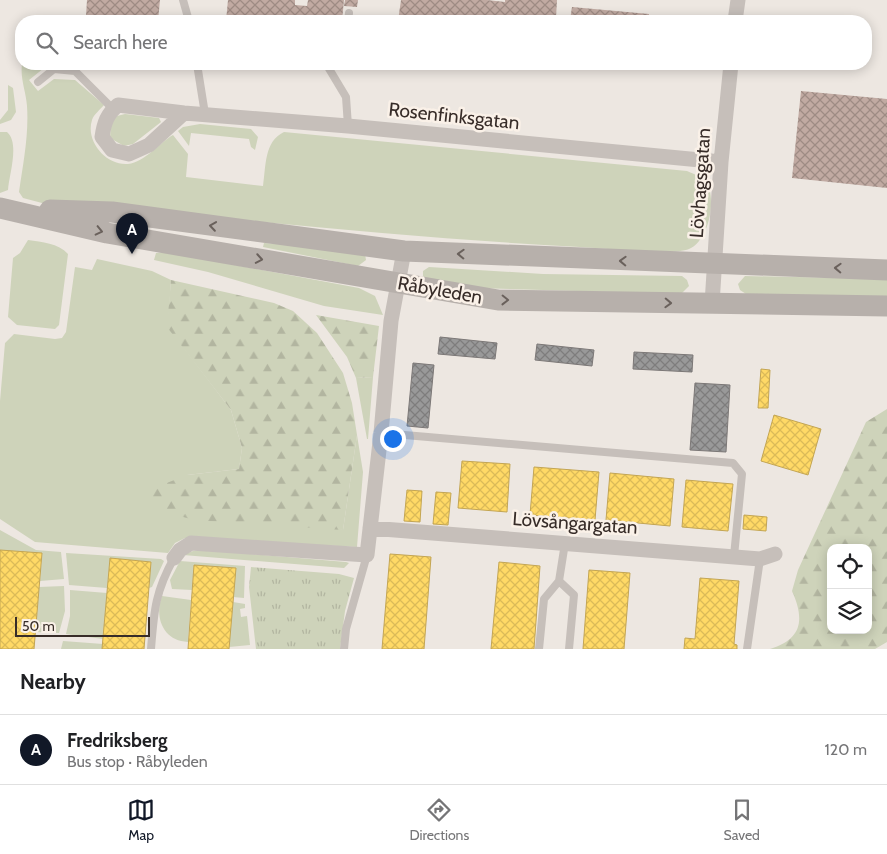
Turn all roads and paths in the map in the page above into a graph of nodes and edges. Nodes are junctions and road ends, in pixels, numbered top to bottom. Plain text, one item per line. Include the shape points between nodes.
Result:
1 (183, 0) edge
2 (738, 0) edge
3 (187, 15) edge
4 (736, 15) edge
5 (52, 70) edge
6 (68, 70) edge
7 (198, 70) edge
8 (329, 70) edge
9 (730, 70) edge
10 (38, 82) dead end
11 (113, 110) junction
12 (184, 113) junction
13 (205, 114) junction
14 (348, 126) junction
15 (720, 162) junction
16 (404, 251) junction
17 (714, 265) junction
18 (887, 270) edge
19 (398, 282) junction
20 (712, 304) junction
21 (887, 306) edge
22 (382, 433) junction
23 (370, 528) junction
24 (565, 543) junction
25 (775, 554) dead end
26 (367, 555) junction
27 (734, 556) junction
28 (174, 558) joint
29 (760, 559) junction
30 (559, 581) junction
31 (151, 649) edge
32 (344, 649) edge
33 (539, 649) edge
34 (569, 649) edge
35 (747, 649) edge

1 - 3 lane
2 - 4 street
5 - 10 lane
6 - 11 lane via 75,71
7 - 13 lane
8 - 14 lane via 346,97
9 - 15 street, Lövhagsgatan
11 - 12 street, Rosenfinksgatan via 118,105
11 - 12 street via 104,124 102,137 112,150 129,154 149,144
12 - 13 street, Rosenfinksgatan
13 - 14 street, Rosenfinksgatan
14 - 15 street, Rosenfinksgatan
15 - 17 street, Lövhagsgatan
17 -> 16 main road, Råbyleden
16 - 19 street
16 -> 19 main road, Råbyleden via 112,212 0,208 107,233
18 -> 17 main road, Råbyleden
17 - 20 street, Lövhagsgatan
19 -> 20 main road, Råbyleden via 498,300
19 - 22 street via 391,320
20 - 21 main road, Råbyleden
22 - 23 street
22 - 27 lane via 733,464 742,474
23 - 24 street, Lövsångargatan
23 - 26 street
24 - 27 street, Lövsångargatan
24 - 30 lane
25 - 29 street, Lövsångargatan
26 - 28 street via 191,543
26 - 32 lane via 346,629
27 - 29 street, Lövsångargatan
28 - 31 lane via 158,591
29 - 35 lane
30 - 33 lane via 544,599
30 - 34 lane via 574,596

